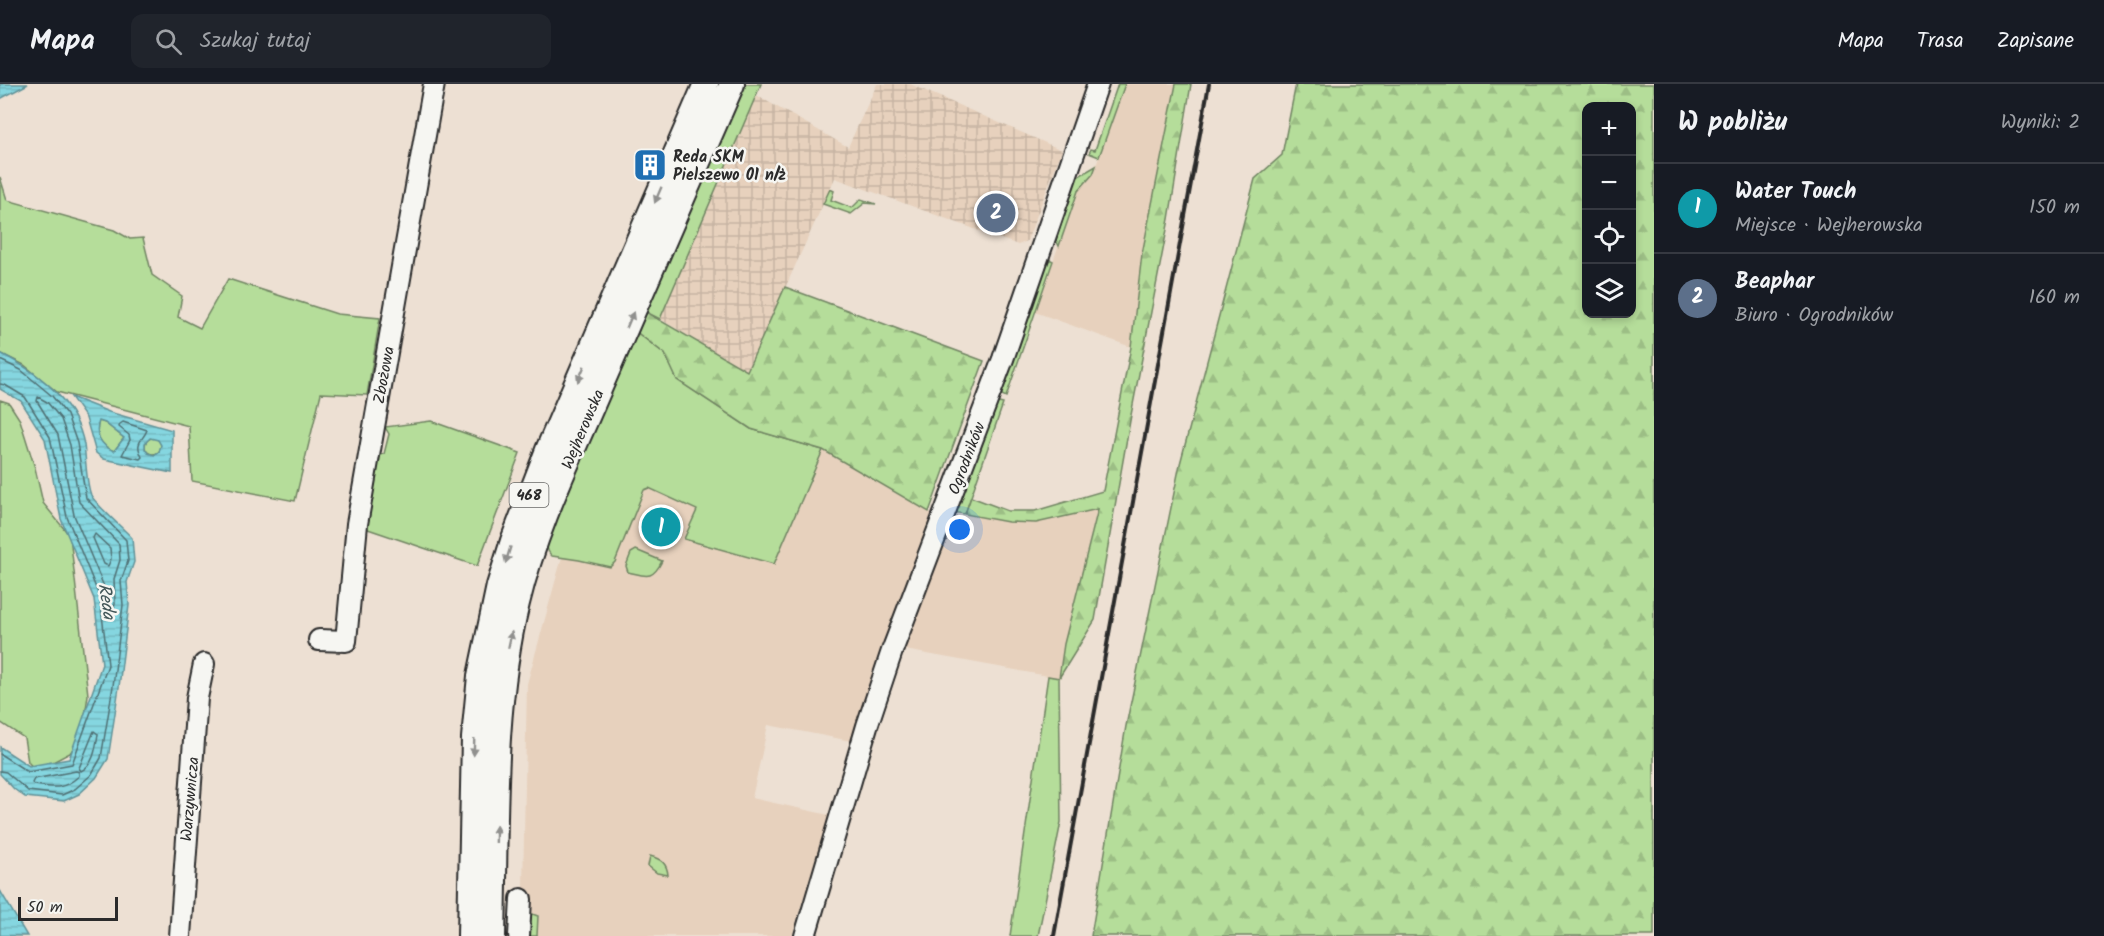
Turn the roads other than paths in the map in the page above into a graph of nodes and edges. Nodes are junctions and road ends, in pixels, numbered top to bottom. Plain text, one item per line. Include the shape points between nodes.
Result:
1 (434, 84) edge
2 (706, 84) edge
3 (732, 84) edge
4 (1098, 84) edge
5 (320, 640) dead end
6 (204, 664) dead end
7 (521, 899) dead end
8 (180, 936) edge
9 (470, 936) edge
10 (493, 936) edge
11 (519, 936) edge
12 (805, 936) edge

1 - 5 street, Zbożowa via 357,524 346,641
2 -> 9 main road, Wejherowska / 468 via 548,450 500,586 480,676 474,738
10 -> 3 main road, Wejherowska / 468 via 498,735 505,662 518,602 560,481
4 - 12 street, Ogrodników via 1003,359 892,651
6 - 8 street, Warzywnicza via 197,698
7 - 11 street

